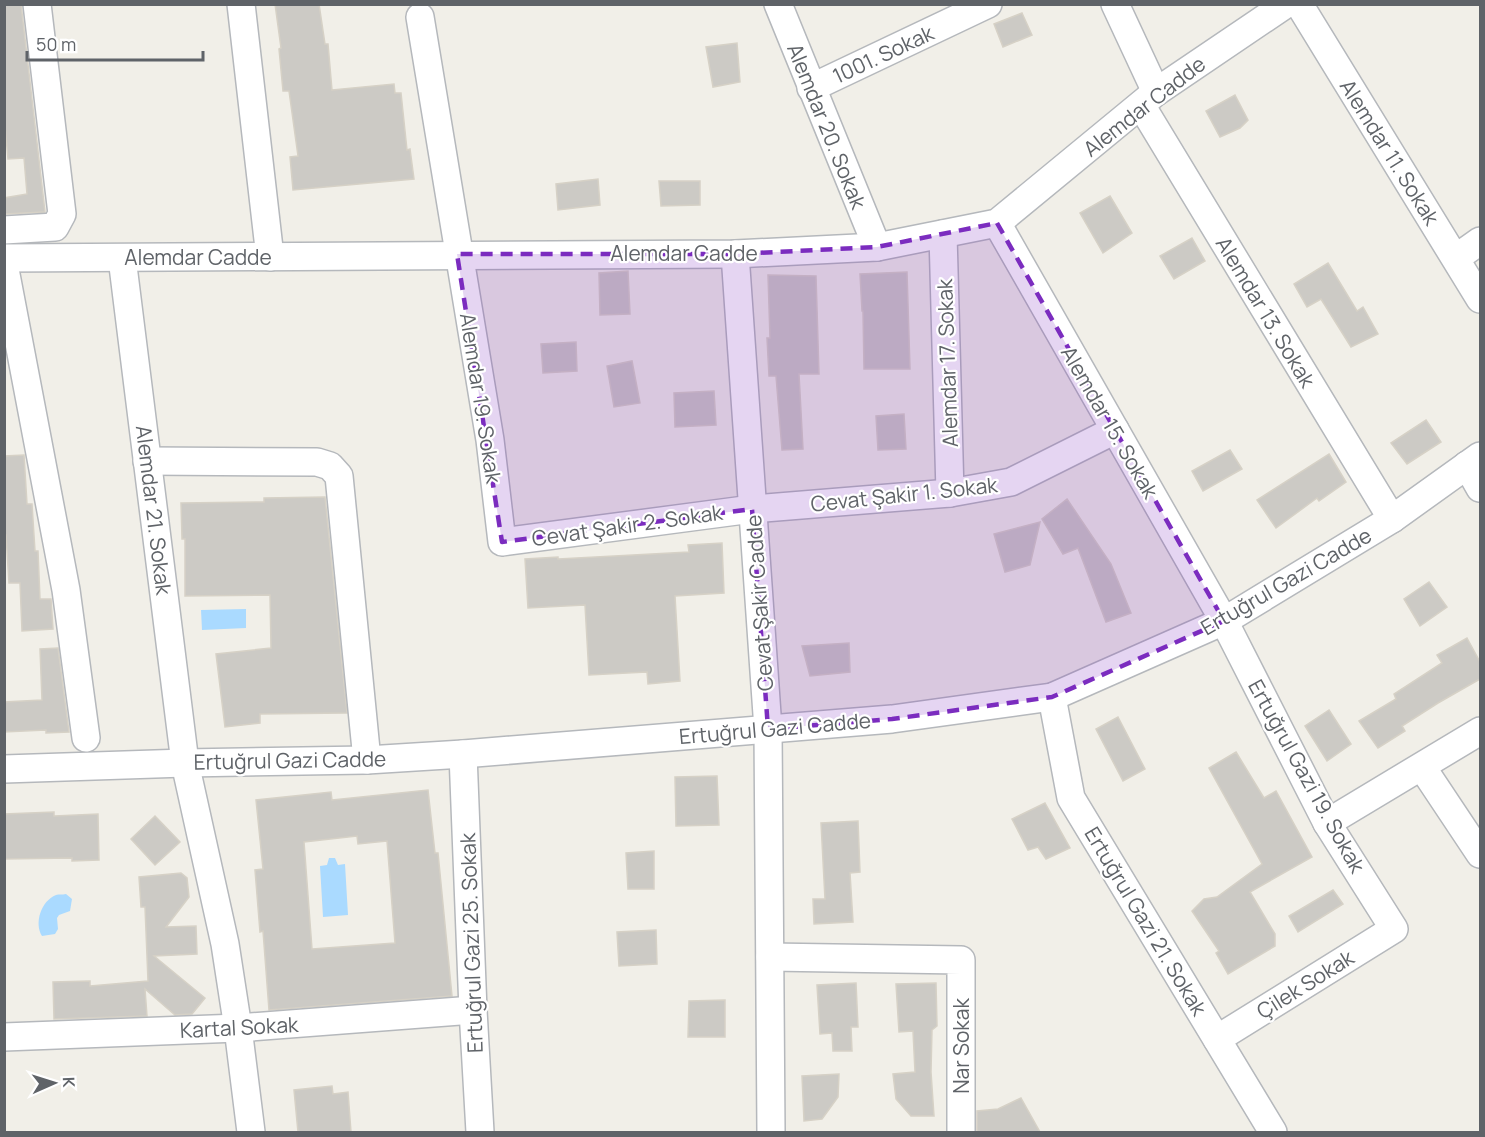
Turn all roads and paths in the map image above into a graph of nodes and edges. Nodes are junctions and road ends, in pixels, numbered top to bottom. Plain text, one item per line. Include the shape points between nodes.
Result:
1 (37, 4) edge
2 (241, 4) edge
3 (778, 4) edge
4 (988, 4) edge
5 (1115, 4) edge
6 (1286, 4) edge
7 (1299, 4) edge
8 (1253, 14) edge
9 (420, 17) dead end
10 (811, 88) junction
11 (1148, 98) junction
12 (997, 223) junction
13 (4, 230) edge
14 (943, 234) junction
15 (1480, 241) edge
16 (877, 247) junction
17 (457, 254) junction
18 (735, 254) junction
19 (270, 257) junction
20 (4, 258) edge
21 (122, 258) junction
22 (1456, 258) junction
23 (4, 264) edge
24 (1480, 299) edge
25 (1115, 430) junction
26 (1474, 460) edge
27 (147, 461) junction
28 (1480, 488) edge
29 (950, 493) junction
30 (752, 509) junction
31 (1392, 519) junction
32 (502, 542) joint
33 (1224, 621) junction
34 (1052, 697) junction
35 (768, 729) junction
36 (1480, 731) edge
37 (86, 738) dead end
38 (463, 754) junction
39 (367, 760) junction
40 (185, 763) junction
41 (1422, 766) junction
42 (4, 769) edge
43 (1327, 822) junction
44 (1480, 854) edge
45 (1394, 929) joint
46 (770, 957) junction
47 (473, 1010) junction
48 (238, 1028) junction
49 (4, 1037) edge
50 (1217, 1039) junction
51 (251, 1132) edge
52 (480, 1132) edge
53 (771, 1132) edge
54 (961, 1132) edge
55 (1273, 1132) edge

1 - 13 street via 62,214 55,227
2 - 19 street
3 - 10 street, Alemdar 20. Sokak
4 - 10 street, 1001. Sokak
5 - 11 street, Alemdar 13. Sokak
6 - 8 street, Alemdar Cadde
7 - 22 street, Alemdar 11. Sokak
8 - 11 street, Alemdar Cadde
9 - 17 street, Alemdar 19. Sokak
10 - 16 street, Alemdar 20. Sokak
11 - 12 street, Alemdar Cadde
11 - 31 street, Alemdar 13. Sokak
12 - 14 street, Alemdar Cadde
12 - 25 street, Alemdar 15. Sokak
14 - 16 street, Alemdar Cadde
14 - 29 street, Alemdar 17. Sokak
15 - 22 street
16 - 18 street, Alemdar Cadde
17 - 18 street, Alemdar Cadde
17 - 19 street, Alemdar Cadde
17 - 32 street, Alemdar 19. Sokak via 490,440
18 - 30 street, Cevat Şakir Cadde
19 - 21 street, Alemdar Cadde
20 - 21 street, Alemdar Cadde
21 - 27 street, Alemdar 21. Sokak
22 - 24 street, Alemdar 11. Sokak
23 - 37 street via 66,590
25 - 29 street, Cevat Şakir 1. Sokak via 1011,482
25 - 33 street, Alemdar 15. Sokak
26 - 28 street
26 - 31 street, Ertuğrul Gazi Cadde
27 - 39 street via 317,462 330,466 339,476
27 - 40 street, Alemdar 21. Sokak
29 - 30 street, Cevat Şakir 1. Sokak
30 - 32 street, Cevat Şakir 2. Sokak
30 - 35 street, Cevat Şakir Cadde
31 - 33 street, Ertuğrul Gazi Cadde
33 - 34 street, Ertuğrul Gazi Cadde
33 - 43 street, Ertuğrul Gazi 19. Sokak
34 - 35 street, Ertuğrul Gazi Cadde via 892,719
34 - 50 street, Ertuğrul Gazi 21. Sokak via 1071,798
35 - 38 street, Ertuğrul Gazi Cadde
35 - 46 street, Cevat Şakir Cadde
36 - 41 street
38 - 39 street, Ertuğrul Gazi Cadde
38 - 47 street, Ertuğrul Gazi 25. Sokak
39 - 40 street, Ertuğrul Gazi Cadde
40 - 42 street, Ertuğrul Gazi Cadde
40 - 48 street, Alemdar 21. Sokak via 225,944
41 - 43 street
41 - 44 street
43 - 45 street, Ertuğrul Gazi 19. Sokak
45 - 50 street, Çilek Sokak
46 - 53 street, Cevat Şakir Cadde
46 - 54 street, Nar Sokak via 961,960
47 - 48 street, Kartal Sokak
47 - 52 street, Ertuğrul Gazi 25. Sokak
48 - 49 street, Kartal Sokak
48 - 51 street, Alemdar 21. Sokak
50 - 55 street, Ertuğrul Gazi 21. Sokak

